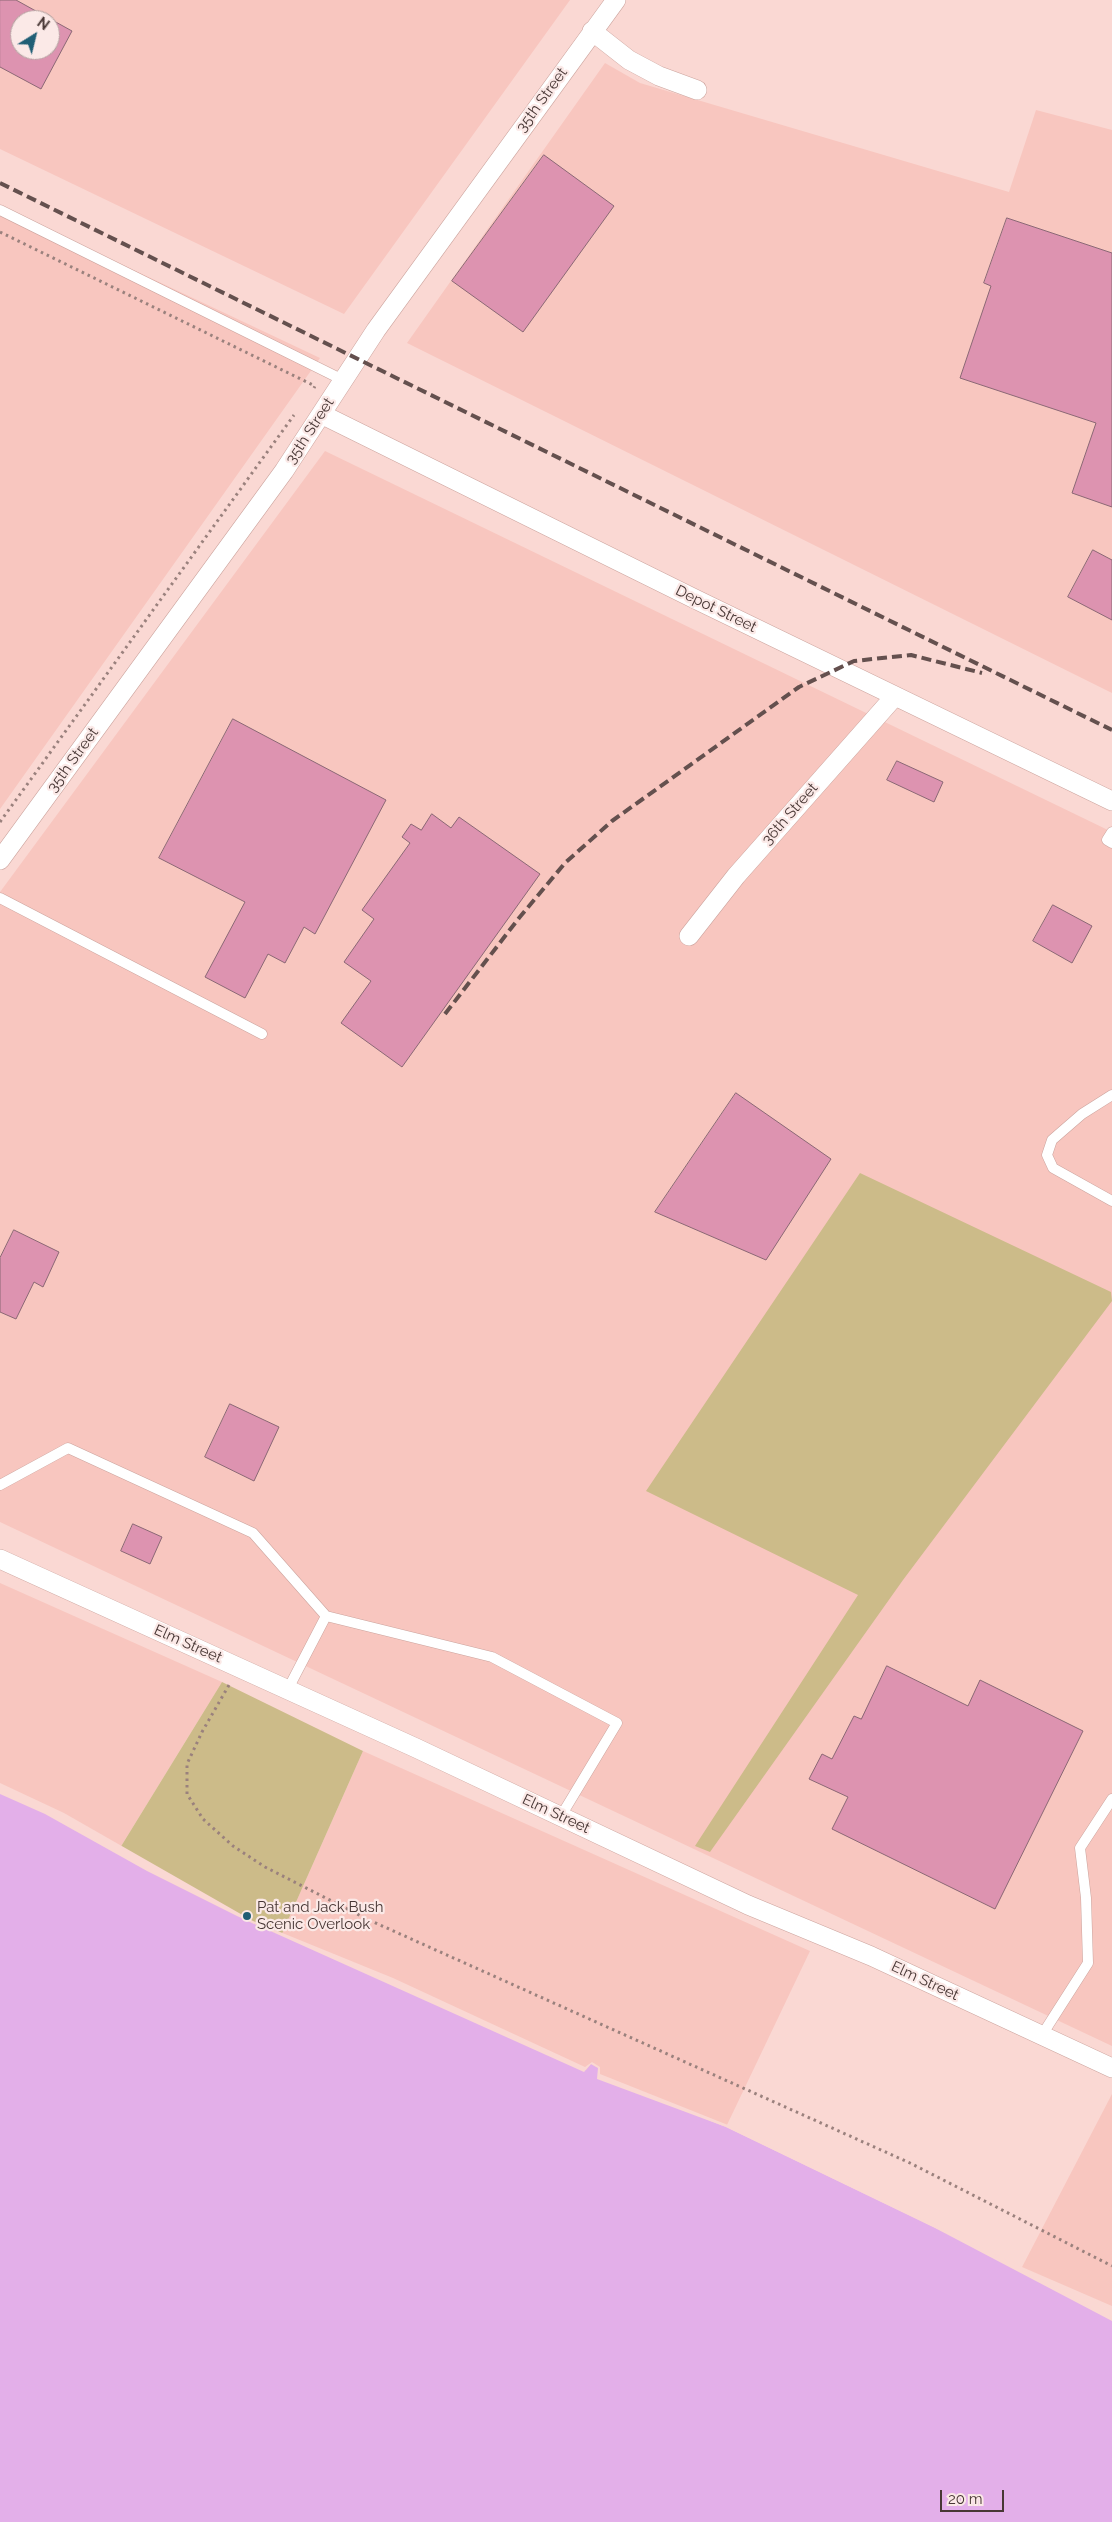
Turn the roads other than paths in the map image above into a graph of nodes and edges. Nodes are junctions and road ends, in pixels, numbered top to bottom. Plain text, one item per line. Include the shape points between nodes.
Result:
1 (616, 0) edge
2 (592, 31) junction
3 (697, 90) dead end
4 (0, 210) edge
5 (343, 380) junction
6 (322, 414) junction
7 (895, 696) junction
8 (1112, 801) edge
9 (1112, 832) edge
10 (1112, 842) edge
11 (0, 860) edge
12 (0, 898) edge
13 (690, 936) dead end
14 (262, 1034) dead end
15 (1112, 1095) edge
16 (1112, 1201) edge
17 (0, 1485) edge
18 (0, 1559) edge
19 (326, 1616) junction
20 (288, 1689) junction
21 (1112, 1799) edge
22 (561, 1816) junction
23 (1042, 2035) junction
24 (1112, 2068) edge

1 - 2 street, 35th Street
2 - 3 street via 629,60 659,76
2 - 5 street, 35th Street
4 - 5 lane
5 - 6 street, 35th Street
6 - 7 street, Depot Street
6 - 11 street, 35th Street
7 - 8 street, Depot Street
7 - 13 street, 36th Street via 736,876
9 - 10 lane via 1107,840
12 - 14 lane
15 - 16 lane via 1082,1114 1052,1140 1047,1155 1053,1168
17 - 19 lane via 68,1448 253,1533
18 - 20 street, Elm Street
19 - 20 lane
19 - 22 lane via 492,1657 617,1723
20 - 22 street, Elm Street
21 - 23 lane via 1080,1848 1086,1898 1088,1964
22 - 23 street, Elm Street via 748,1905 871,1956
23 - 24 street, Elm Street

